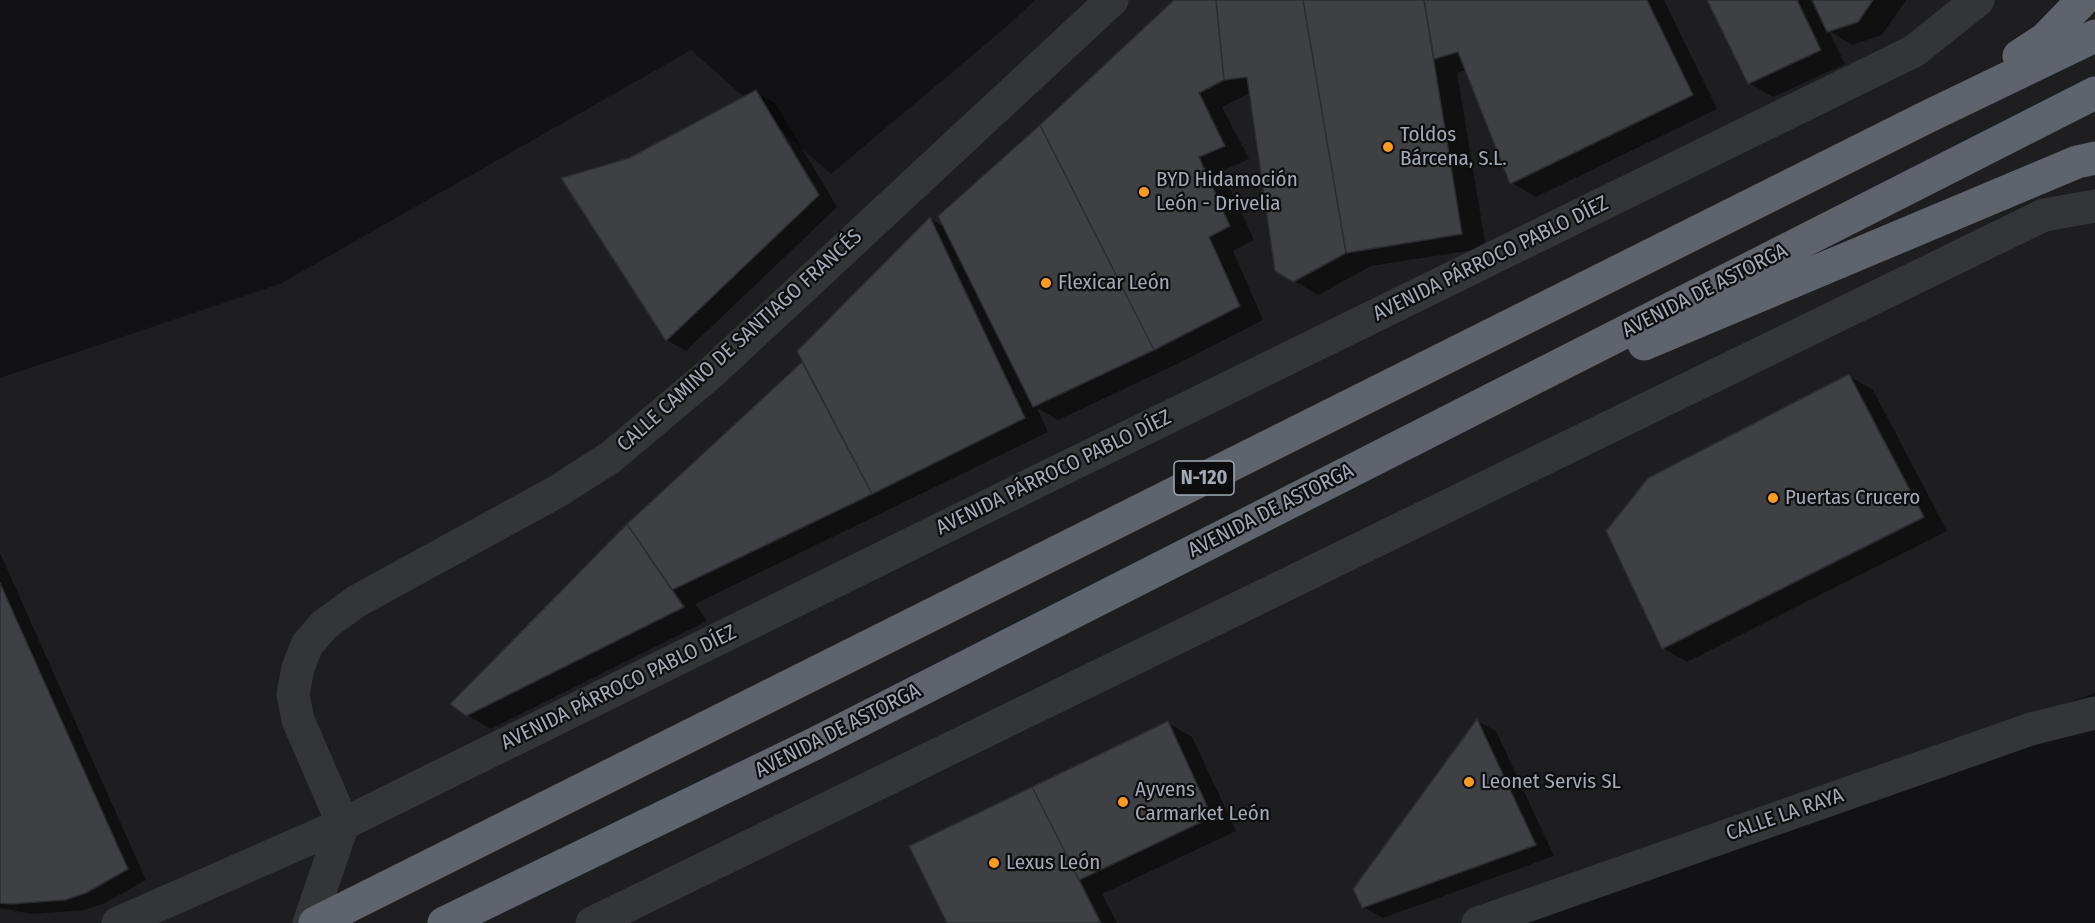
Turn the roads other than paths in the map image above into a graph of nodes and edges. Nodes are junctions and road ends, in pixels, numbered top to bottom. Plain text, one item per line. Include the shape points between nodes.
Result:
1 (1112, 0) edge
2 (1978, 0) edge
3 (2083, 0) edge
4 (2095, 36) edge
5 (2095, 93) edge
6 (1926, 117) junction
7 (2095, 158) edge
8 (2095, 206) edge
9 (1391, 451) junction
10 (2095, 713) edge
11 (814, 744) junction
12 (343, 824) junction
13 (118, 923) edge
14 (309, 923) edge
15 (315, 923) edge
16 (444, 923) edge
17 (489, 923) edge
18 (592, 923) edge
19 (1478, 923) edge

1 - 12 street, CALLE CAMINO DE SANTIAGO FRANCÉS via 712,372 611,457 558,491 357,601 324,624 307,645 293,694 298,720
2 - 12 street, AVENIDA PÁRROCO PABLO DÍEZ via 1914,51
3 - 6 highway via 2045,39
4 - 6 highway, N-120
5 - 9 highway, AVENIDA DE ASTORGA
6 - 15 highway, N-120
7 - 9 highway via 2077,162
8 - 18 street via 2044,215
9 - 11 highway, AVENIDA DE ASTORGA
10 - 19 street, CALLE LA RAYA via 2031,729
11 - 16 highway, AVENIDA DE ASTORGA
11 - 17 highway via 501,912
12 - 13 street, AVENIDA PÁRROCO PABLO DÍEZ
12 - 14 street

